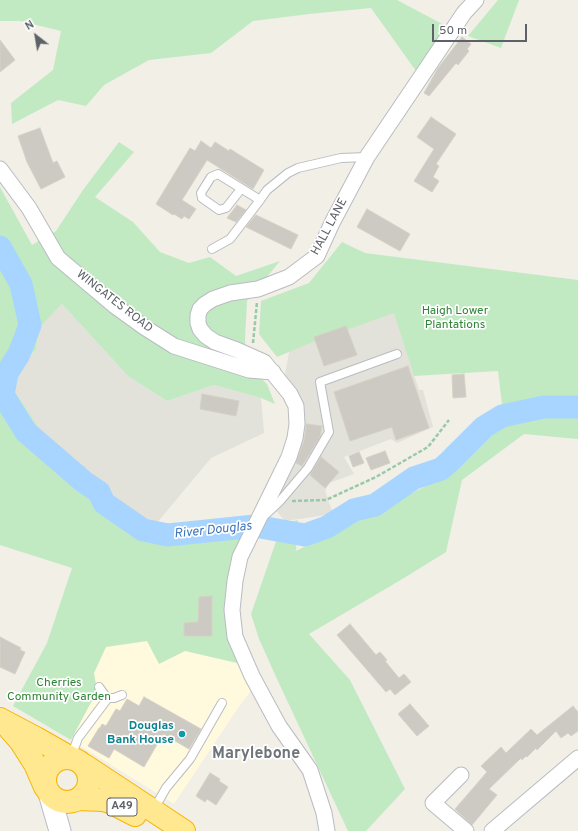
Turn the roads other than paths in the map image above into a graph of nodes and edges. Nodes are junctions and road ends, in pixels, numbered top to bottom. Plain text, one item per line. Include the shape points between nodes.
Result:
1 (476, 0) edge
2 (367, 157) junction
3 (0, 169) edge
4 (240, 189) junction
5 (260, 200) junction
6 (212, 249) dead end
7 (397, 354) dead end
8 (273, 372) junction
9 (254, 528) junction
10 (99, 687) dead end
11 (122, 695) dead end
12 (108, 698) junction
13 (222, 703) dead end
14 (1, 720) edge
15 (578, 758) edge
16 (77, 762) junction
17 (461, 775) dead end
18 (47, 790) junction
19 (78, 799) junction
20 (156, 821) edge
21 (57, 828) edge
22 (184, 831) edge
23 (327, 831) edge
24 (466, 831) edge
25 (492, 831) edge

1 - 2 street, HALL LANE via 460,19
2 - 5 lane via 341,158 298,168 267,190
2 - 8 street, HALL LANE via 317,256 289,277 258,289 214,298 200,310 198,323 206,336 264,362
3 - 8 street, WINGATES ROAD via 29,208 58,258 115,306 174,346 249,370
4 - 4 lane via 218,174 211,177 201,193 202,198 218,210 226,208
4 - 5 lane
5 - 6 lane via 230,239
7 - 9 lane via 320,382 329,432 308,468
8 - 9 street, HALL LANE via 296,406 297,424 289,457
9 - 23 street, HALL LANE via 240,556 234,581 232,610 235,637 252,676 279,726 310,770
10 - 12 lane
11 - 12 lane
12 - 16 lane via 78,738
13 - 20 lane via 190,759 166,788
14 - 16 highway, A49
14 - 18 highway, A49 via 21,742
15 - 25 street
16 - 18 highway via 63,758 50,765 44,779
16 - 19 highway via 87,772 89,779 88,787
16 - 20 highway, A49
17 - 24 street via 433,803
18 - 19 highway, A49 via 53,798 65,802
18 - 21 main road
19 - 20 highway, A49 via 104,800
19 - 21 main road
20 - 22 highway, A49

